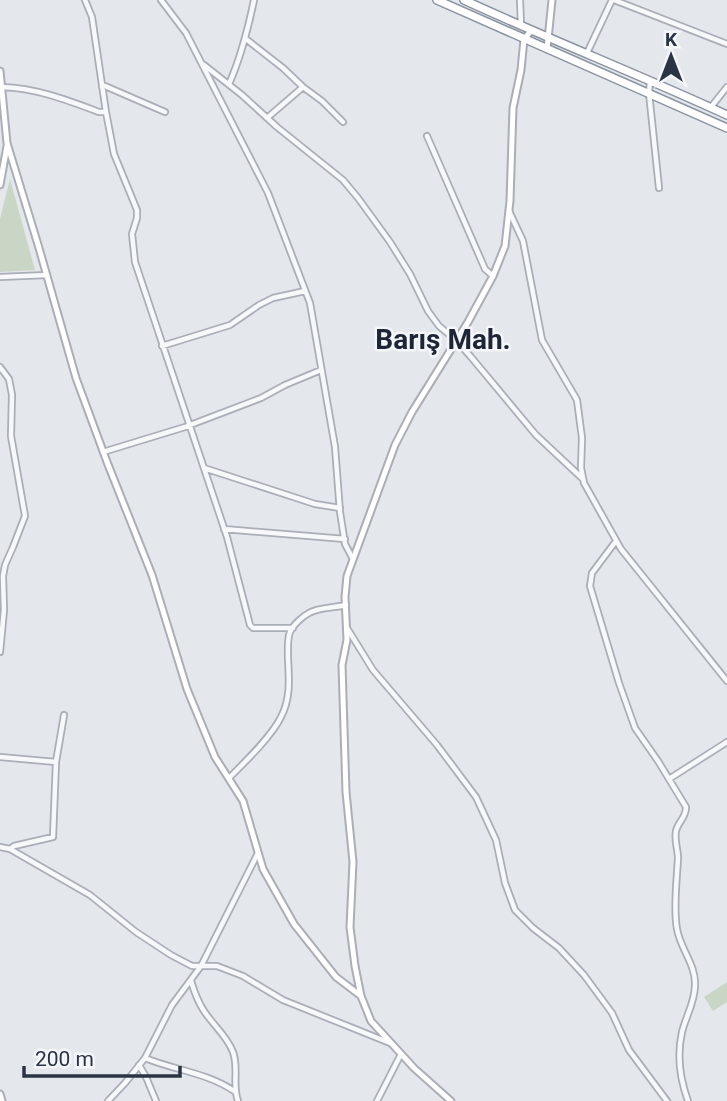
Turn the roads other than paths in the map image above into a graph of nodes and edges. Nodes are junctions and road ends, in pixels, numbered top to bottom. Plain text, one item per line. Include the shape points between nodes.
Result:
1 (85, 0) edge
2 (161, 0) edge
3 (254, 0) edge
4 (437, 0) edge
5 (464, 0) edge
6 (520, 0) edge
7 (552, 0) edge
8 (613, 0) edge
9 (479, 3) edge
10 (521, 26) junction
11 (531, 31) junction
12 (548, 37) junction
13 (246, 39) junction
14 (524, 39) junction
15 (727, 44) edge
16 (547, 49) junction
17 (587, 53) junction
18 (201, 63) junction
19 (0, 71) edge
20 (650, 80) junction
21 (229, 84) junction
22 (2, 87) edge
23 (102, 87) junction
24 (303, 87) junction
25 (727, 87) edge
26 (649, 93) junction
27 (711, 107) junction
28 (106, 112) junction
29 (165, 112) dead end
30 (727, 115) edge
31 (267, 118) junction
32 (343, 122) dead end
33 (727, 128) edge
34 (427, 136) dead end
35 (7, 143) junction
36 (2, 166) edge
37 (0, 185) edge
38 (659, 188) dead end
39 (509, 210) junction
40 (47, 275) junction
41 (0, 276) edge
42 (493, 276) junction
43 (305, 291) junction
44 (457, 341) junction
45 (162, 346) junction
46 (0, 367) edge
47 (321, 370) junction
48 (189, 426) junction
49 (103, 452) junction
50 (204, 468) junction
51 (583, 479) junction
52 (340, 508) junction
53 (224, 529) junction
54 (345, 539) junction
55 (616, 541) junction
56 (353, 559) junction
57 (345, 604) junction
58 (346, 627) junction
59 (293, 628) junction
60 (0, 652) edge
61 (727, 681) edge
62 (64, 715) dead end
63 (727, 742) edge
64 (0, 757) edge
65 (55, 762) junction
66 (229, 778) junction
67 (669, 779) junction
68 (0, 848) edge
69 (10, 849) junction
70 (258, 853) junction
71 (201, 966) junction
72 (191, 981) junction
73 (361, 996) junction
74 (391, 1043) junction
75 (401, 1054) junction
76 (145, 1058) junction
77 (139, 1065) junction
78 (234, 1091) junction
79 (0, 1094) edge
80 (2, 1101) edge
81 (108, 1101) edge
82 (156, 1101) edge
83 (238, 1101) edge
84 (377, 1101) edge
85 (451, 1101) edge
86 (667, 1101) edge
87 (688, 1101) edge

1 - 23 street via 92,17
2 - 18 street via 187,33
3 - 13 street
4 - 14 highway
5 - 9 highway
6 - 10 street
7 - 12 street
8 - 15 street
8 - 17 street
9 - 10 highway
10 - 11 highway
11 - 12 highway
11 - 14 street
12 - 16 street
12 - 17 highway
13 - 21 street
13 - 24 street
14 - 16 highway
14 - 39 street via 513,108
16 - 26 highway
17 - 20 highway
18 - 21 street
18 - 43 street via 268,193
19 - 22 street
20 - 26 street
20 - 27 highway
21 - 31 street
22 - 28 street via 44,93
22 - 35 street
23 - 28 street
23 - 29 street
24 - 31 street
24 - 32 street
25 - 27 street
26 - 33 highway
26 - 38 street
27 - 30 highway
28 - 45 street via 116,160 137,210 132,231 135,262
31 - 44 street via 343,180 390,242 428,311
34 - 42 street via 485,269
35 - 36 street
35 - 40 street
36 - 37 street
39 - 42 street via 505,246
39 - 51 street via 523,241 542,340 577,400
40 - 41 street
40 - 49 street
42 - 44 street
43 - 45 street via 273,298 230,325
43 - 47 street
44 - 51 street via 536,435
44 - 56 street via 395,445
45 - 48 street
46 - 60 street via 9,379 12,396 12,436 25,516 5,565
47 - 48 street
47 - 52 street
48 - 49 street
48 - 50 street
49 - 66 street via 152,575 187,689 215,757
50 - 52 street
50 - 53 street
51 - 55 street
52 - 54 street
53 - 54 street
53 - 59 street via 250,625
54 - 56 street
55 - 61 street
55 - 67 street via 592,573 590,586 635,728
56 - 57 street
57 - 58 street
57 - 59 street via 307,613
58 - 73 street via 342,665 353,862 350,927
58 - 86 street via 373,670 476,797 496,840 514,909 584,975 611,1013 629,1050
59 - 66 street via 289,634 289,689 281,717
62 - 65 street
63 - 67 street
64 - 65 street
65 - 69 street via 53,837
66 - 70 street via 243,801
67 - 87 street via 686,807 676,831 676,911 677,930 696,983 679,1054
68 - 69 street
69 - 71 street via 90,895 172,956
70 - 71 street
70 - 73 street via 293,924 335,977
71 - 72 street
71 - 74 street via 217,966 243,976 283,1000
72 - 76 street via 172,1004
72 - 78 street via 204,1011 233,1052
73 - 74 street via 370,1021
74 - 75 street
75 - 84 street
75 - 85 street
76 - 77 street
76 - 78 street
77 - 81 street
77 - 82 street
78 - 83 street
79 - 80 street

